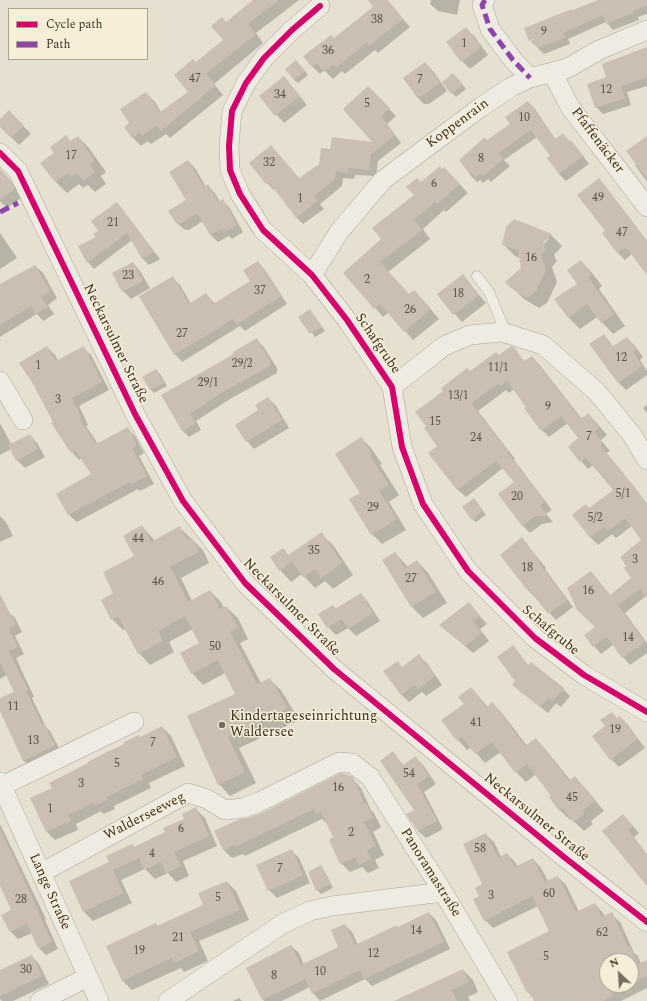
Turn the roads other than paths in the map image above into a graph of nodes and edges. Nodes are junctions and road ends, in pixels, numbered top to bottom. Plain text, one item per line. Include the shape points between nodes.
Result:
1 (484, 0) edge
2 (320, 6) dead end
3 (647, 30) edge
4 (552, 72) junction
5 (530, 78) junction
6 (0, 153) edge
7 (647, 207) edge
8 (312, 275) junction
9 (477, 276) dead end
10 (506, 333) junction
11 (0, 382) edge
12 (392, 387) junction
13 (23, 420) dead end
14 (647, 460) edge
15 (645, 706) edge
16 (134, 722) dead end
17 (339, 762) joint
18 (1, 784) edge
19 (41, 873) junction
20 (443, 892) junction
21 (647, 922) edge
22 (88, 977) junction
23 (40, 1001) edge
24 (99, 1001) edge
25 (168, 1001) edge
26 (508, 1001) edge

1 - 5 street via 482,5 490,29
2 - 8 street, Schafgrube via 264,58 246,82 232,111 229,146 230,170 240,194 263,230
3 - 4 street, Koppenrain via 599,50 568,68
4 - 5 street, Koppenrain
4 - 7 street, Pfaffenäcker via 570,107
5 - 8 street, Koppenrain via 504,91 383,180 339,232
6 - 21 street, Neckarsulmer Straße via 18,171 128,400 183,501 245,582 334,669
8 - 12 street, Schafgrube via 347,320
9 - 10 lane via 489,292
10 - 12 street via 470,335 444,346
10 - 14 street via 543,345 597,392 632,435
11 - 13 street
12 - 15 street, Schafgrube via 402,447 423,504 468,571 535,638 584,675
16 - 18 street
17 - 19 street, Walderseeweg via 243,808 225,810 207,799 188,793
17 - 20 street, Panoramastraße via 352,763 370,778
18 - 19 street, Lange Straße
19 - 22 street, Lange Straße
20 - 25 street via 310,911 284,923
20 - 26 street, Panoramastraße
22 - 23 street
22 - 24 street, Lange Straße

